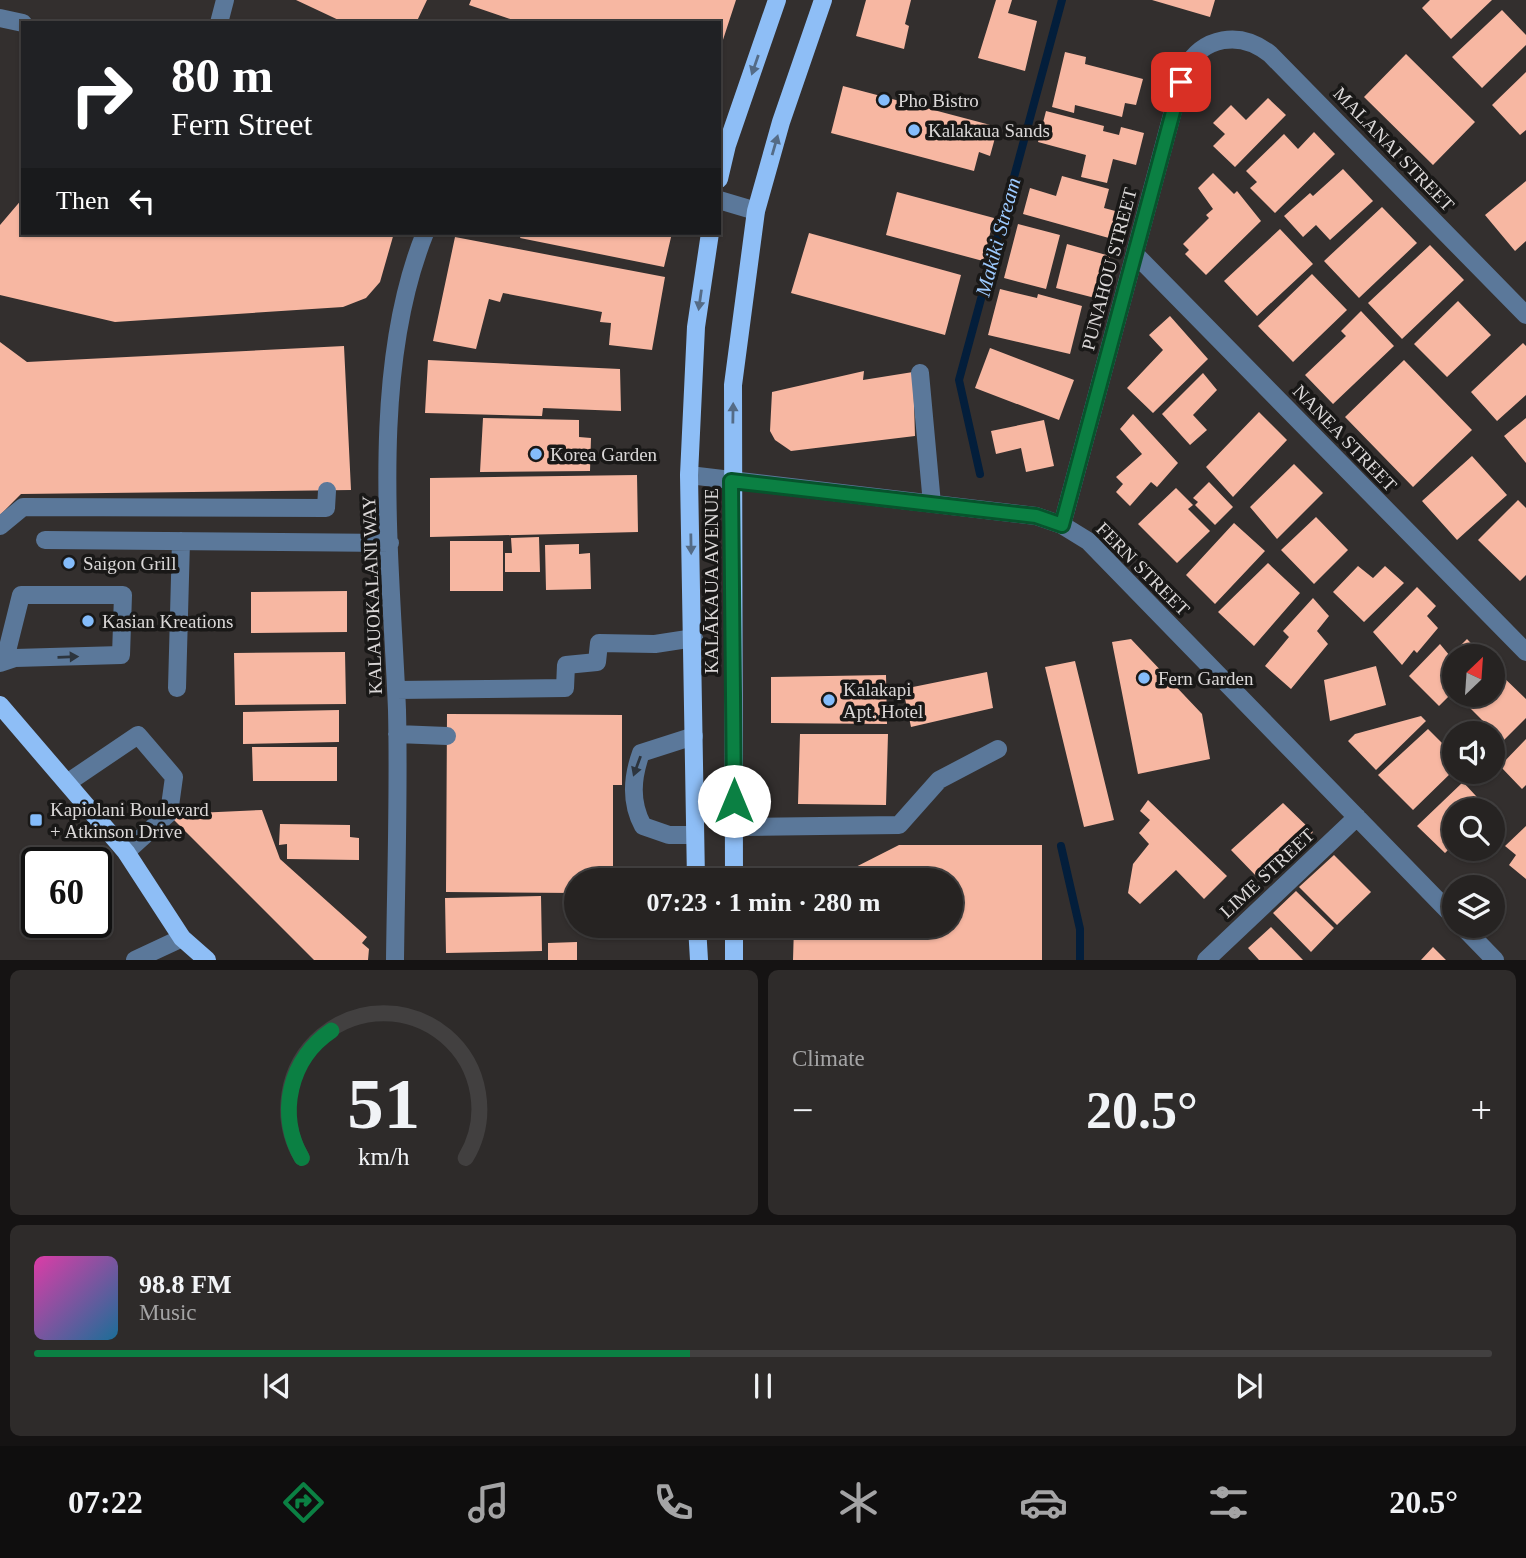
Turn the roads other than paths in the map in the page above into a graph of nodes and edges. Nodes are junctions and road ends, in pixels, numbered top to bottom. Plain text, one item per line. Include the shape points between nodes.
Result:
1 (225, 0) edge
2 (777, 0) edge
3 (823, 0) edge
4 (0, 18) edge
5 (220, 21) edge
6 (21, 23) edge
7 (1218, 40) joint
8 (721, 170) edge
9 (721, 201) edge
10 (756, 211) junction
11 (424, 235) edge
12 (710, 235) edge
13 (1135, 254) junction
14 (1526, 315) edge
15 (920, 373) dead end
16 (689, 475) junction
17 (731, 481) junction
18 (327, 491) dead end
19 (932, 504) junction
20 (1062, 525) junction
21 (0, 526) edge
22 (45, 540) dead end
23 (181, 541) junction
24 (390, 543) junction
25 (694, 638) junction
26 (1526, 652) edge
27 (0, 661) edge
28 (177, 688) dead end
29 (396, 690) junction
30 (0, 705) edge
31 (397, 734) junction
32 (447, 736) dead end
33 (694, 736) junction
34 (998, 749) dead end
35 (66, 783) junction
36 (1357, 817) junction
37 (734, 827) junction
38 (694, 835) junction
39 (126, 852) junction
40 (695, 868) edge
41 (734, 868) edge
42 (1442, 905) edge
43 (182, 938) junction
44 (698, 938) edge
45 (734, 938) edge
46 (1474, 938) edge
47 (135, 960) edge
48 (207, 960) edge
49 (395, 960) edge
50 (699, 960) edge
51 (734, 960) edge
52 (1206, 960) edge
53 (1495, 960) edge

1 - 5 street
2 -> 8 main road
10 -> 3 main road, KALĀKAUA AVENUE
4 - 6 street
7 - 13 street, PUNAHOU STREET via 1198,51 1184,70
7 - 14 street, MALANAI STREET via 1251,41 1270,54
9 - 10 street
17 -> 10 main road, KALĀKAUA AVENUE via 733,385
11 - 24 street, KALAUOKALANI WAY via 395,344
12 -> 16 main road, KALĀKAUA AVENUE via 696,327
13 - 20 street, PUNAHOU STREET
13 - 26 street, NANEA STREET
15 - 19 street
16 - 17 street, FERN STREET
16 -> 25 main road, KALĀKAUA AVENUE
17 - 19 street, FERN STREET
17 - 37 main road, KALĀKAUA AVENUE
18 - 21 street via 326,508 23,507
19 - 20 street, FERN STREET via 1036,516
20 - 36 street, FERN STREET via 1088,541
22 - 23 street
23 - 24 street
23 - 28 street
24 - 29 street, KALAUOKALANI WAY
25 - 29 street via 656,644 599,643 597,662 566,665 565,688
25 - 33 main road, KALĀKAUA AVENUE
27 -> 27 street via 121,655 123,595 21,596
29 - 31 street, KALAUOKALANI WAY
30 - 35 main road
31 - 32 street
31 - 49 street, KALAUOKALANI WAY
33 - 38 main road, KALĀKAUA AVENUE
33 -> 38 street via 641,753 633,777 635,812 643,826 669,835
34 - 37 street via 939,780 899,825
35 - 39 main road
35 - 39 street via 138,735 174,777 169,813
36 - 42 street, FERN STREET
36 - 52 street, LIME STREET
37 - 41 main road, KALĀKAUA AVENUE
38 - 40 main road, KALĀKAUA AVENUE
39 - 43 main road
43 - 47 street
43 - 48 main road
44 - 50 main road
45 - 51 main road
46 - 53 street

